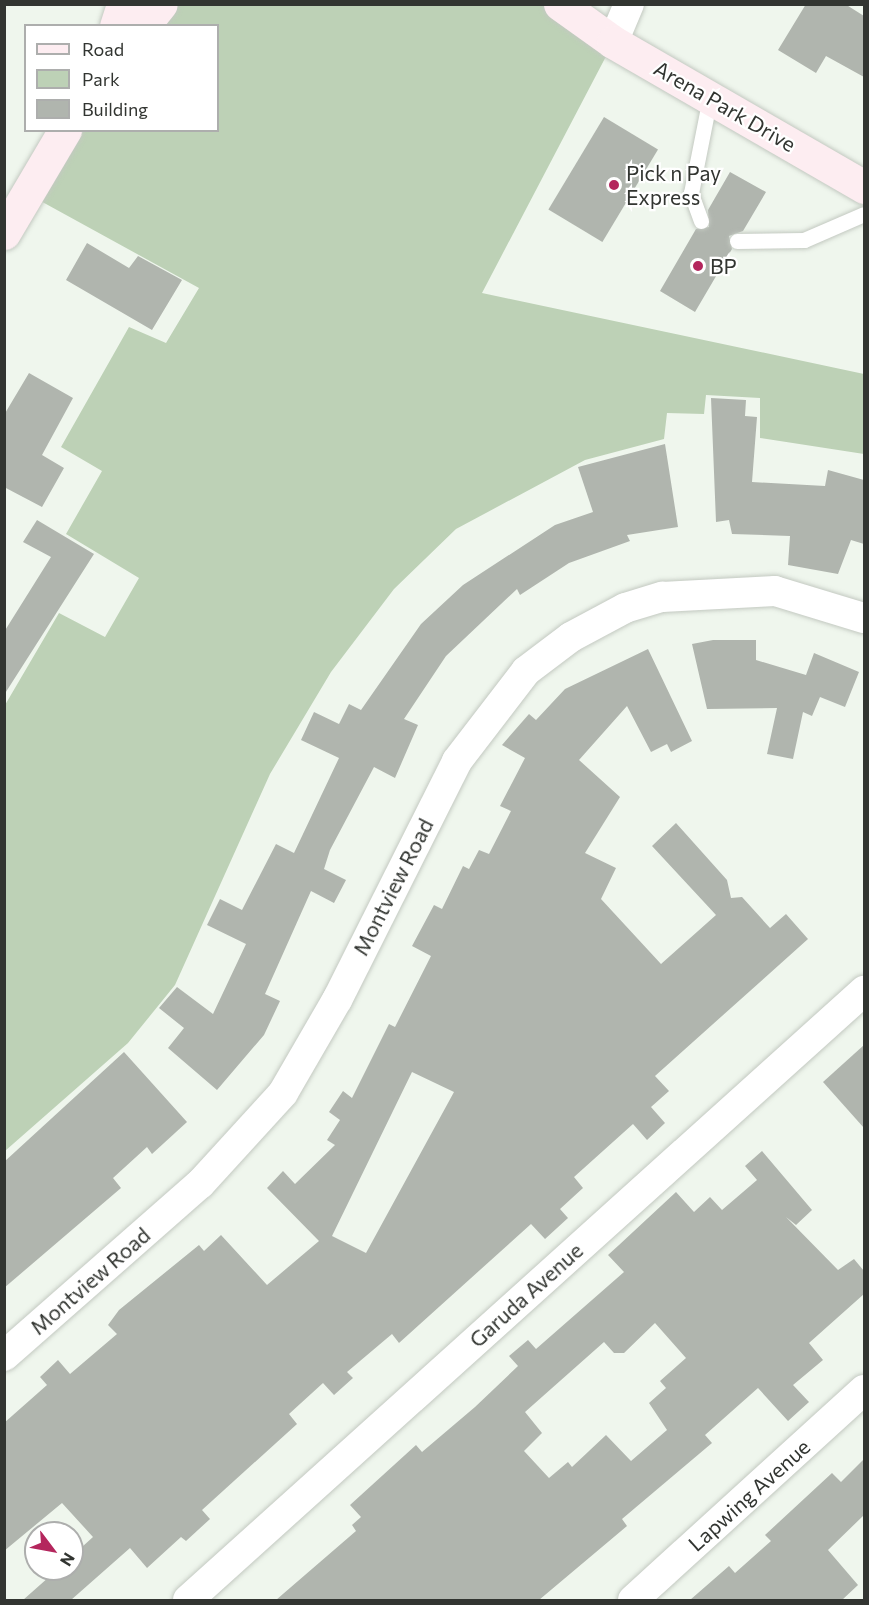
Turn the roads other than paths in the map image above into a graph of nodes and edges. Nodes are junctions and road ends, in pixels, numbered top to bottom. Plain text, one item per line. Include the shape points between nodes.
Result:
1 (123, 4) edge
2 (161, 4) edge
3 (547, 4) edge
4 (560, 4) edge
5 (629, 4) edge
6 (117, 24) edge
7 (145, 24) edge
8 (599, 33) junction
9 (710, 97) junction
10 (64, 132) edge
11 (864, 187) edge
12 (864, 214) edge
13 (701, 221) dead end
14 (4, 233) edge
15 (737, 241) dead end
16 (864, 618) edge
17 (864, 991) edge
18 (4, 1356) edge
19 (864, 1390) edge
20 (189, 1600) edge
21 (633, 1600) edge

1 - 6 street
2 - 7 street
3 - 8 street, Arena Park Drive
4 - 8 street, Arena Park Drive
5 - 8 street
8 - 9 street, Arena Park Drive
9 - 11 street, Arena Park Drive
9 - 13 lane via 691,193
10 - 14 street
12 - 15 lane via 804,240
16 - 18 street, Montview Road via 776,591 662,597 589,627 526,670 457,761 337,1000 283,1093 200,1184
17 - 20 street, Garuda Avenue
19 - 21 street, Lapwing Avenue

